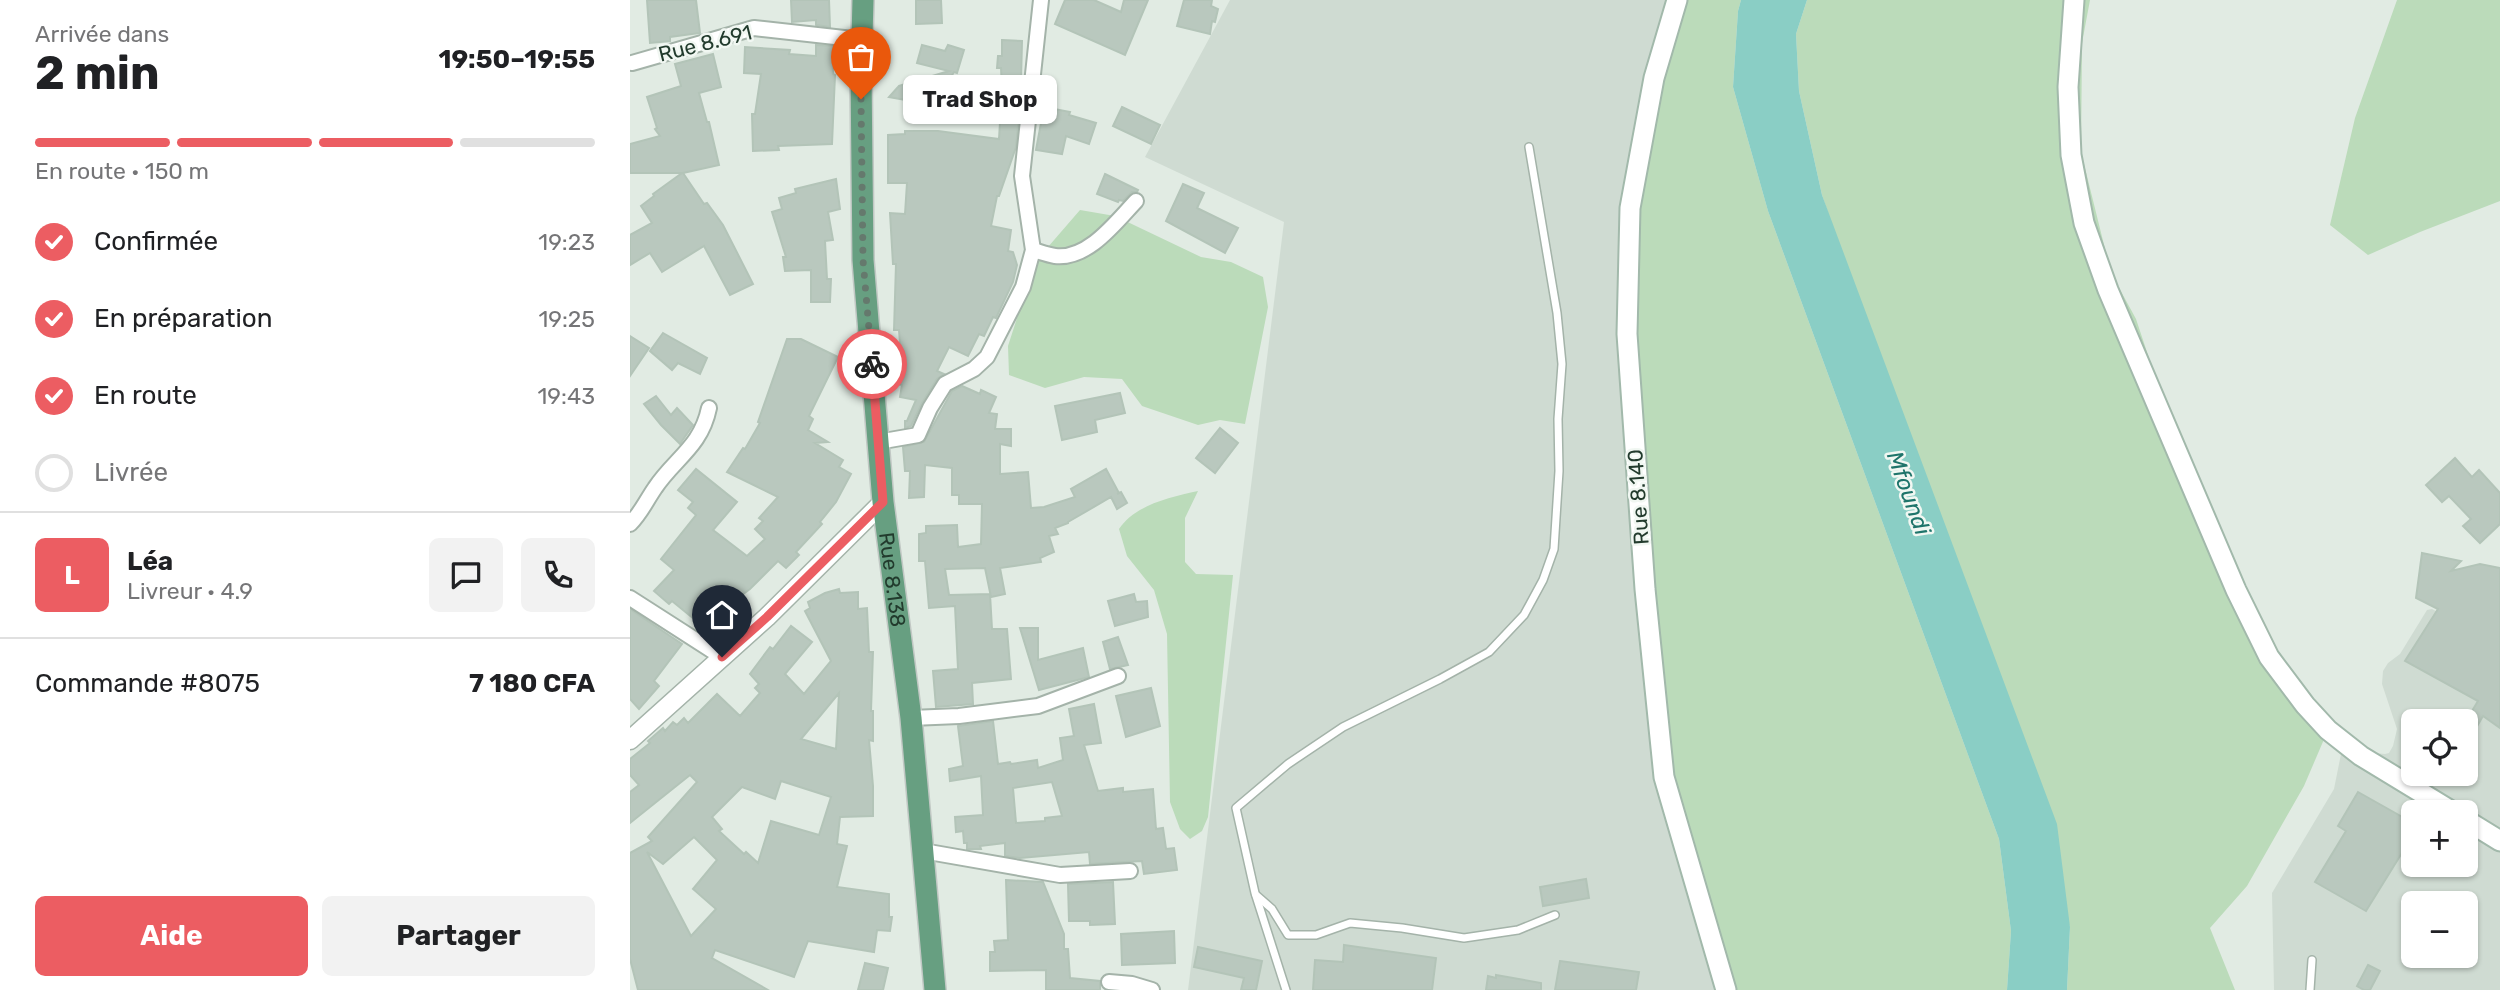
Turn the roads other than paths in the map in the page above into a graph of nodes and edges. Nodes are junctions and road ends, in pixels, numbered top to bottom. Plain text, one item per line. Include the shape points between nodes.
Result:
1 (863, 0) edge
2 (1041, 0) edge
3 (1677, 0) edge
4 (2074, 0) edge
5 (862, 40) junction
6 (632, 63) dead end
7 (1529, 146) dead end
8 (1136, 201) dead end
9 (1033, 250) junction
10 (709, 408) dead end
11 (878, 442) junction
12 (883, 502) junction
13 (630, 524) edge
14 (630, 598) edge
15 (722, 657) junction
16 (1118, 676) dead end
17 (911, 718) junction
18 (630, 740) edge
19 (2433, 800) edge
20 (2478, 827) edge
21 (2500, 841) edge
22 (923, 851) junction
23 (1130, 871) dead end
24 (1255, 893) junction
25 (1555, 915) dead end
26 (2312, 960) dead end
27 (1109, 982) dead end
28 (935, 990) edge
29 (1152, 990) edge
30 (1286, 990) edge
31 (1726, 990) edge
32 (2310, 990) edge

1 - 5 main road, Rue 8.138
2 - 9 street via 1022,176
3 - 31 main road, Rue 8.140 via 1654,78 1630,208 1627,334 1664,777
4 - 19 main road via 2067,87 2071,155 2084,223 2236,590 2269,657 2328,730
5 - 6 street, Rue 8.691 via 754,28
5 - 11 main road, Rue 8.138 via 863,260
7 - 24 lane via 1562,364 1554,549 1543,580 1524,615 1489,652 1343,727 1288,764 1236,808
8 - 9 street via 1107,233 1079,252 1057,256
9 - 11 street via 1023,287 987,357 944,384 918,435
10 - 13 street via 688,452
11 - 12 main road, Rue 8.138
12 - 15 street
12 - 17 main road, Rue 8.138
14 - 15 street
15 - 18 street
16 - 17 street via 1038,706
17 - 22 main road, Rue 8.138
20 - 21 main road
22 - 23 street via 1060,875
22 - 28 main road, Rue 8.138
24 - 25 lane via 1288,935 1316,934 1350,923 1464,938 1518,930
24 - 30 lane
26 - 32 lane
27 - 29 street

